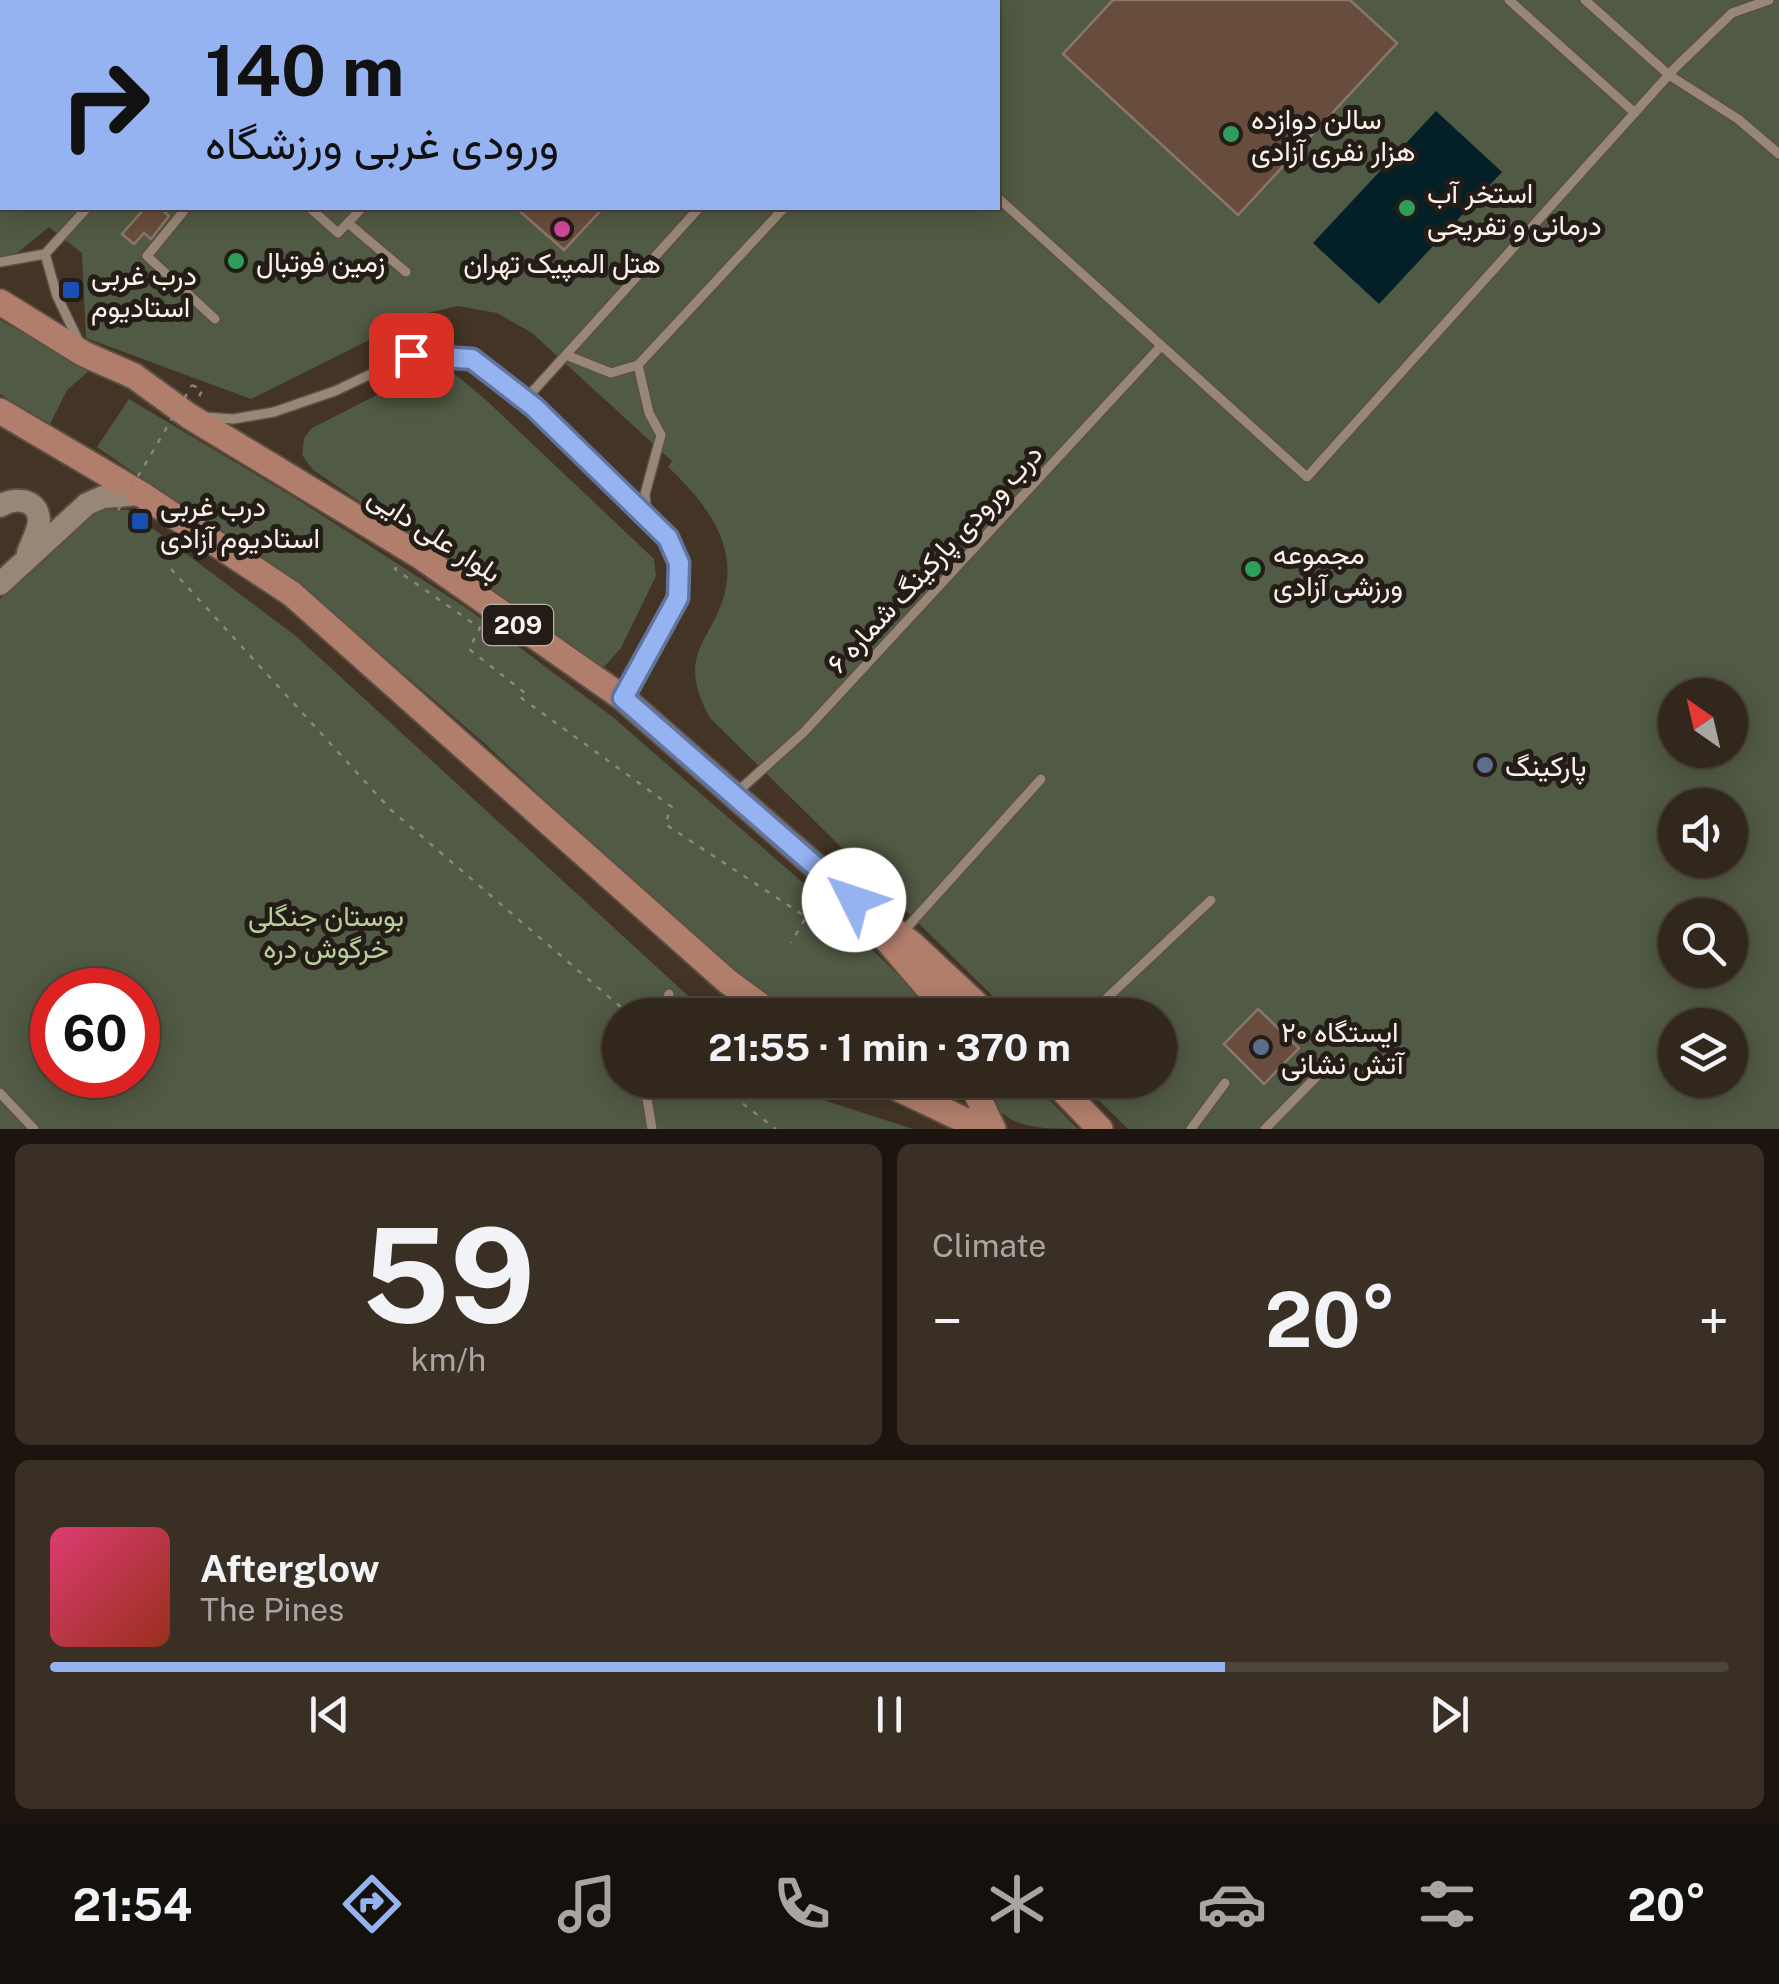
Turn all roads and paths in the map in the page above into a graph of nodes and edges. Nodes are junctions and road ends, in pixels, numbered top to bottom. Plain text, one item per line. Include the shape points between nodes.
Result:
1 (1509, 0) edge
2 (1585, 0) edge
3 (1769, 0) edge
4 (1668, 75) junction
5 (1635, 112) junction
6 (1779, 154) edge
7 (1000, 200) edge
8 (84, 210) edge
9 (182, 210) edge
10 (312, 210) edge
11 (360, 210) edge
12 (697, 210) edge
13 (782, 210) edge
14 (348, 222) junction
15 (45, 254) junction
16 (0, 262) edge
17 (406, 272) dead end
18 (0, 302) edge
19 (215, 319) dead end
20 (1160, 346) junction
21 (84, 354) junction
22 (566, 355) junction
23 (638, 365) junction
24 (202, 390) dead end
25 (525, 400) junction
26 (0, 411) edge
27 (182, 418) junction
28 (141, 494) junction
29 (0, 506) edge
30 (118, 510) dead end
31 (647, 518) junction
32 (26, 556) junction
33 (397, 566) dead end
34 (171, 569) dead end
35 (0, 584) edge
36 (623, 698) junction
37 (1041, 779) dead end
38 (733, 795) junction
39 (854, 900) junction
40 (1211, 900) dead end
41 (900, 934) junction
42 (791, 943) dead end
43 (669, 994) dead end
44 (610, 998) edge
45 (667, 998) edge
46 (750, 998) edge
47 (937, 998) edge
48 (970, 998) edge
49 (1107, 998) edge
50 (1332, 1060) dead end
51 (1224, 1083) dead end
52 (0, 1094) edge
53 (647, 1098) edge
54 (736, 1098) edge
55 (918, 1098) edge
56 (978, 1098) edge
57 (1070, 1098) edge
58 (34, 1129) edge
59 (652, 1129) edge
60 (776, 1129) edge
61 (984, 1129) edge
62 (993, 1129) edge
63 (1100, 1129) edge
64 (1191, 1129) edge
65 (1265, 1129) edge

1 - 5 lane
2 - 4 lane
3 - 4 lane via 1732,12
4 - 5 lane
4 - 6 lane
5 - 20 lane via 1307,477
7 - 20 lane
8 - 15 lane
9 - 19 lane via 147,256
10 - 14 lane via 338,233
11 - 14 lane
12 - 22 lane
13 - 23 lane
14 - 17 lane
15 - 16 lane
15 - 21 lane
18 - 21 main road, بلوار علی دایی / 209
20 - 38 lane, درب ورودی پارکینگ شماره ۶ via 804,732
21 - 27 main road, بلوار علی دایی / 209 via 134,376
22 - 23 lane via 611,373
22 - 25 lane
23 - 31 lane via 661,436 645,494
24 - 30 path, bridge via 192,385
25 - 27 lane via 472,359 411,355 274,412
25 - 31 lane
26 - 28 main road
27 - 36 main road, بلوار علی دایی / 209 via 420,556
28 - 32 street via 87,504
28 - 46 main road via 292,594
29 - 32 street via 12,499 34,508 39,520
31 - 36 lane via 668,538 679,563 678,598
32 - 35 street
33 - 42 path via 480,628 469,649 525,693 520,697 672,807 666,824 806,917
34 - 44 path via 391,810
36 - 38 main road, بلوار علی دایی / 209
37 - 41 lane
38 - 39 main road, بلوار علی دایی / 209
39 - 41 main road, بلوار علی دایی / 209
39 - 47 main road
40 - 49 lane
41 - 48 main road, بلوار علی دایی / 209
43 - 45 lane
50 - 65 lane
51 - 64 lane
52 - 58 lane
53 - 59 lane
54 - 60 path
55 - 61 main road
56 - 62 main road
57 - 63 main road

